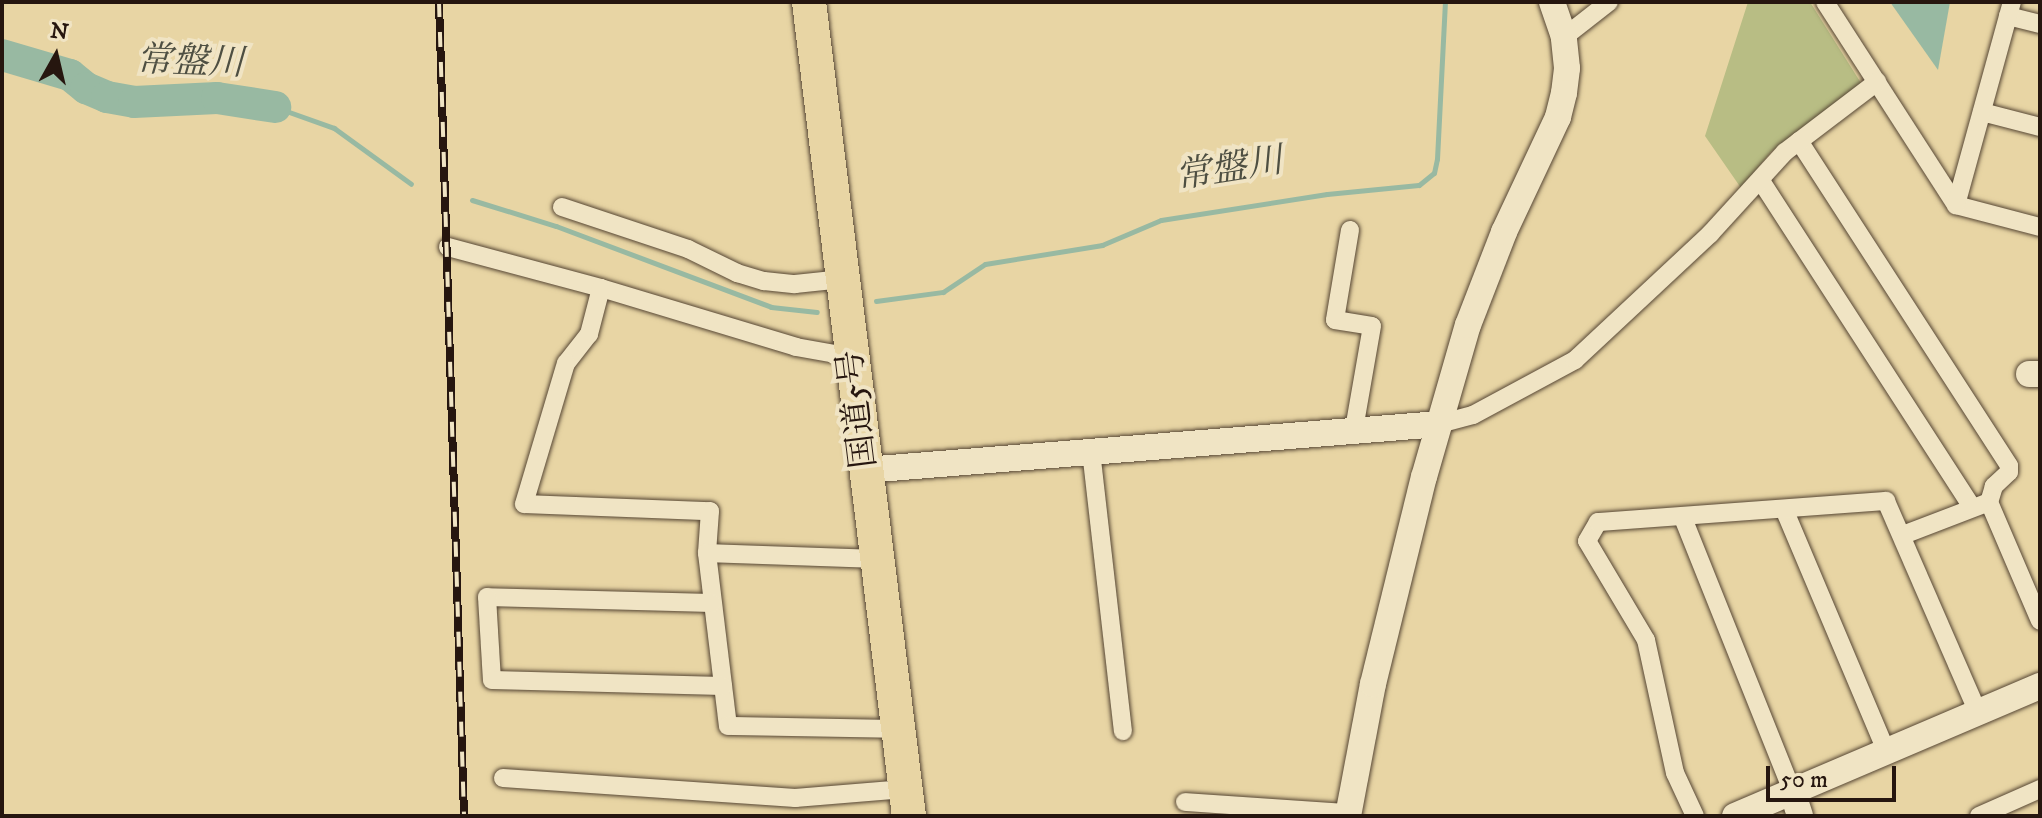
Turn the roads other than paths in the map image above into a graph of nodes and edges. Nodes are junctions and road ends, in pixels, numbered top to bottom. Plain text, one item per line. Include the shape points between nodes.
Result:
1 (809, 2) edge
2 (1552, 2) edge
3 (1609, 2) edge
4 (1825, 2) edge
5 (2010, 9) edge
6 (2040, 24) edge
7 (1564, 37) junction
8 (1877, 82) junction
9 (1982, 112) junction
10 (2040, 127) edge
11 (1799, 141) junction
12 (1761, 181) junction
13 (1956, 205) junction
14 (562, 207) dead end
15 (2040, 227) edge
16 (1350, 230) dead end
17 (448, 247) dead end
18 (843, 279) junction
19 (601, 288) junction
20 (852, 357) junction
21 (1439, 424) junction
22 (1354, 429) junction
23 (1091, 451) junction
24 (865, 470) junction
25 (1980, 504) junction
26 (1784, 509) junction
27 (1683, 518) junction
28 (1903, 535) junction
29 (707, 553) junction
30 (876, 559) junction
31 (712, 603) junction
32 (2040, 621) edge
33 (723, 686) junction
34 (2040, 686) edge
35 (1978, 713) junction
36 (898, 729) junction
37 (1123, 731) dead end
38 (1886, 751) junction
39 (503, 778) dead end
40 (2040, 789) edge
41 (1792, 791) junction
42 (907, 802) edge
43 (1185, 802) dead end
44 (2010, 809) edge
45 (1348, 814) edge
46 (1695, 816) edge
47 (1735, 816) edge
48 (1800, 816) edge
49 (1979, 816) edge

1 - 18 highway, 国道5号
2 - 7 street
3 - 7 street
4 - 8 street
5 - 6 street
5 - 9 street
7 - 21 street via 1567,68 1558,117 1485,278
8 - 11 street
8 - 13 street
9 - 10 street
9 - 13 street
11 - 12 street
11 - 25 street via 2009,466
12 - 21 street via 1575,360 1473,415
12 - 25 street
13 - 15 street
14 - 18 street via 764,281
16 - 22 street via 1335,320 1372,326
17 - 19 street
18 - 20 highway, 国道5号
19 - 20 street via 796,347
19 - 29 street via 589,334 566,363 524,504 710,511
20 - 24 highway, 国道5号
21 - 22 street
21 - 45 street via 1373,684
22 - 23 street
23 - 24 street
23 - 37 street
24 - 30 highway, 国道5号
25 - 28 street
25 - 32 street
26 - 27 street
26 - 28 street via 1886,501
26 - 38 street
27 - 41 street
27 - 46 street via 1598,522 1587,541 1646,640 1675,773
28 - 35 street
29 - 30 street
29 - 31 street
30 - 36 highway, 国道5号
31 - 33 street
31 - 33 street via 487,597 492,680
33 - 36 street via 728,726
34 - 35 street
35 - 38 street
36 - 42 highway, 国道5号
38 - 41 street
39 - 42 street
40 - 44 street
41 - 47 street
41 - 48 street
43 - 45 street
44 - 49 street

